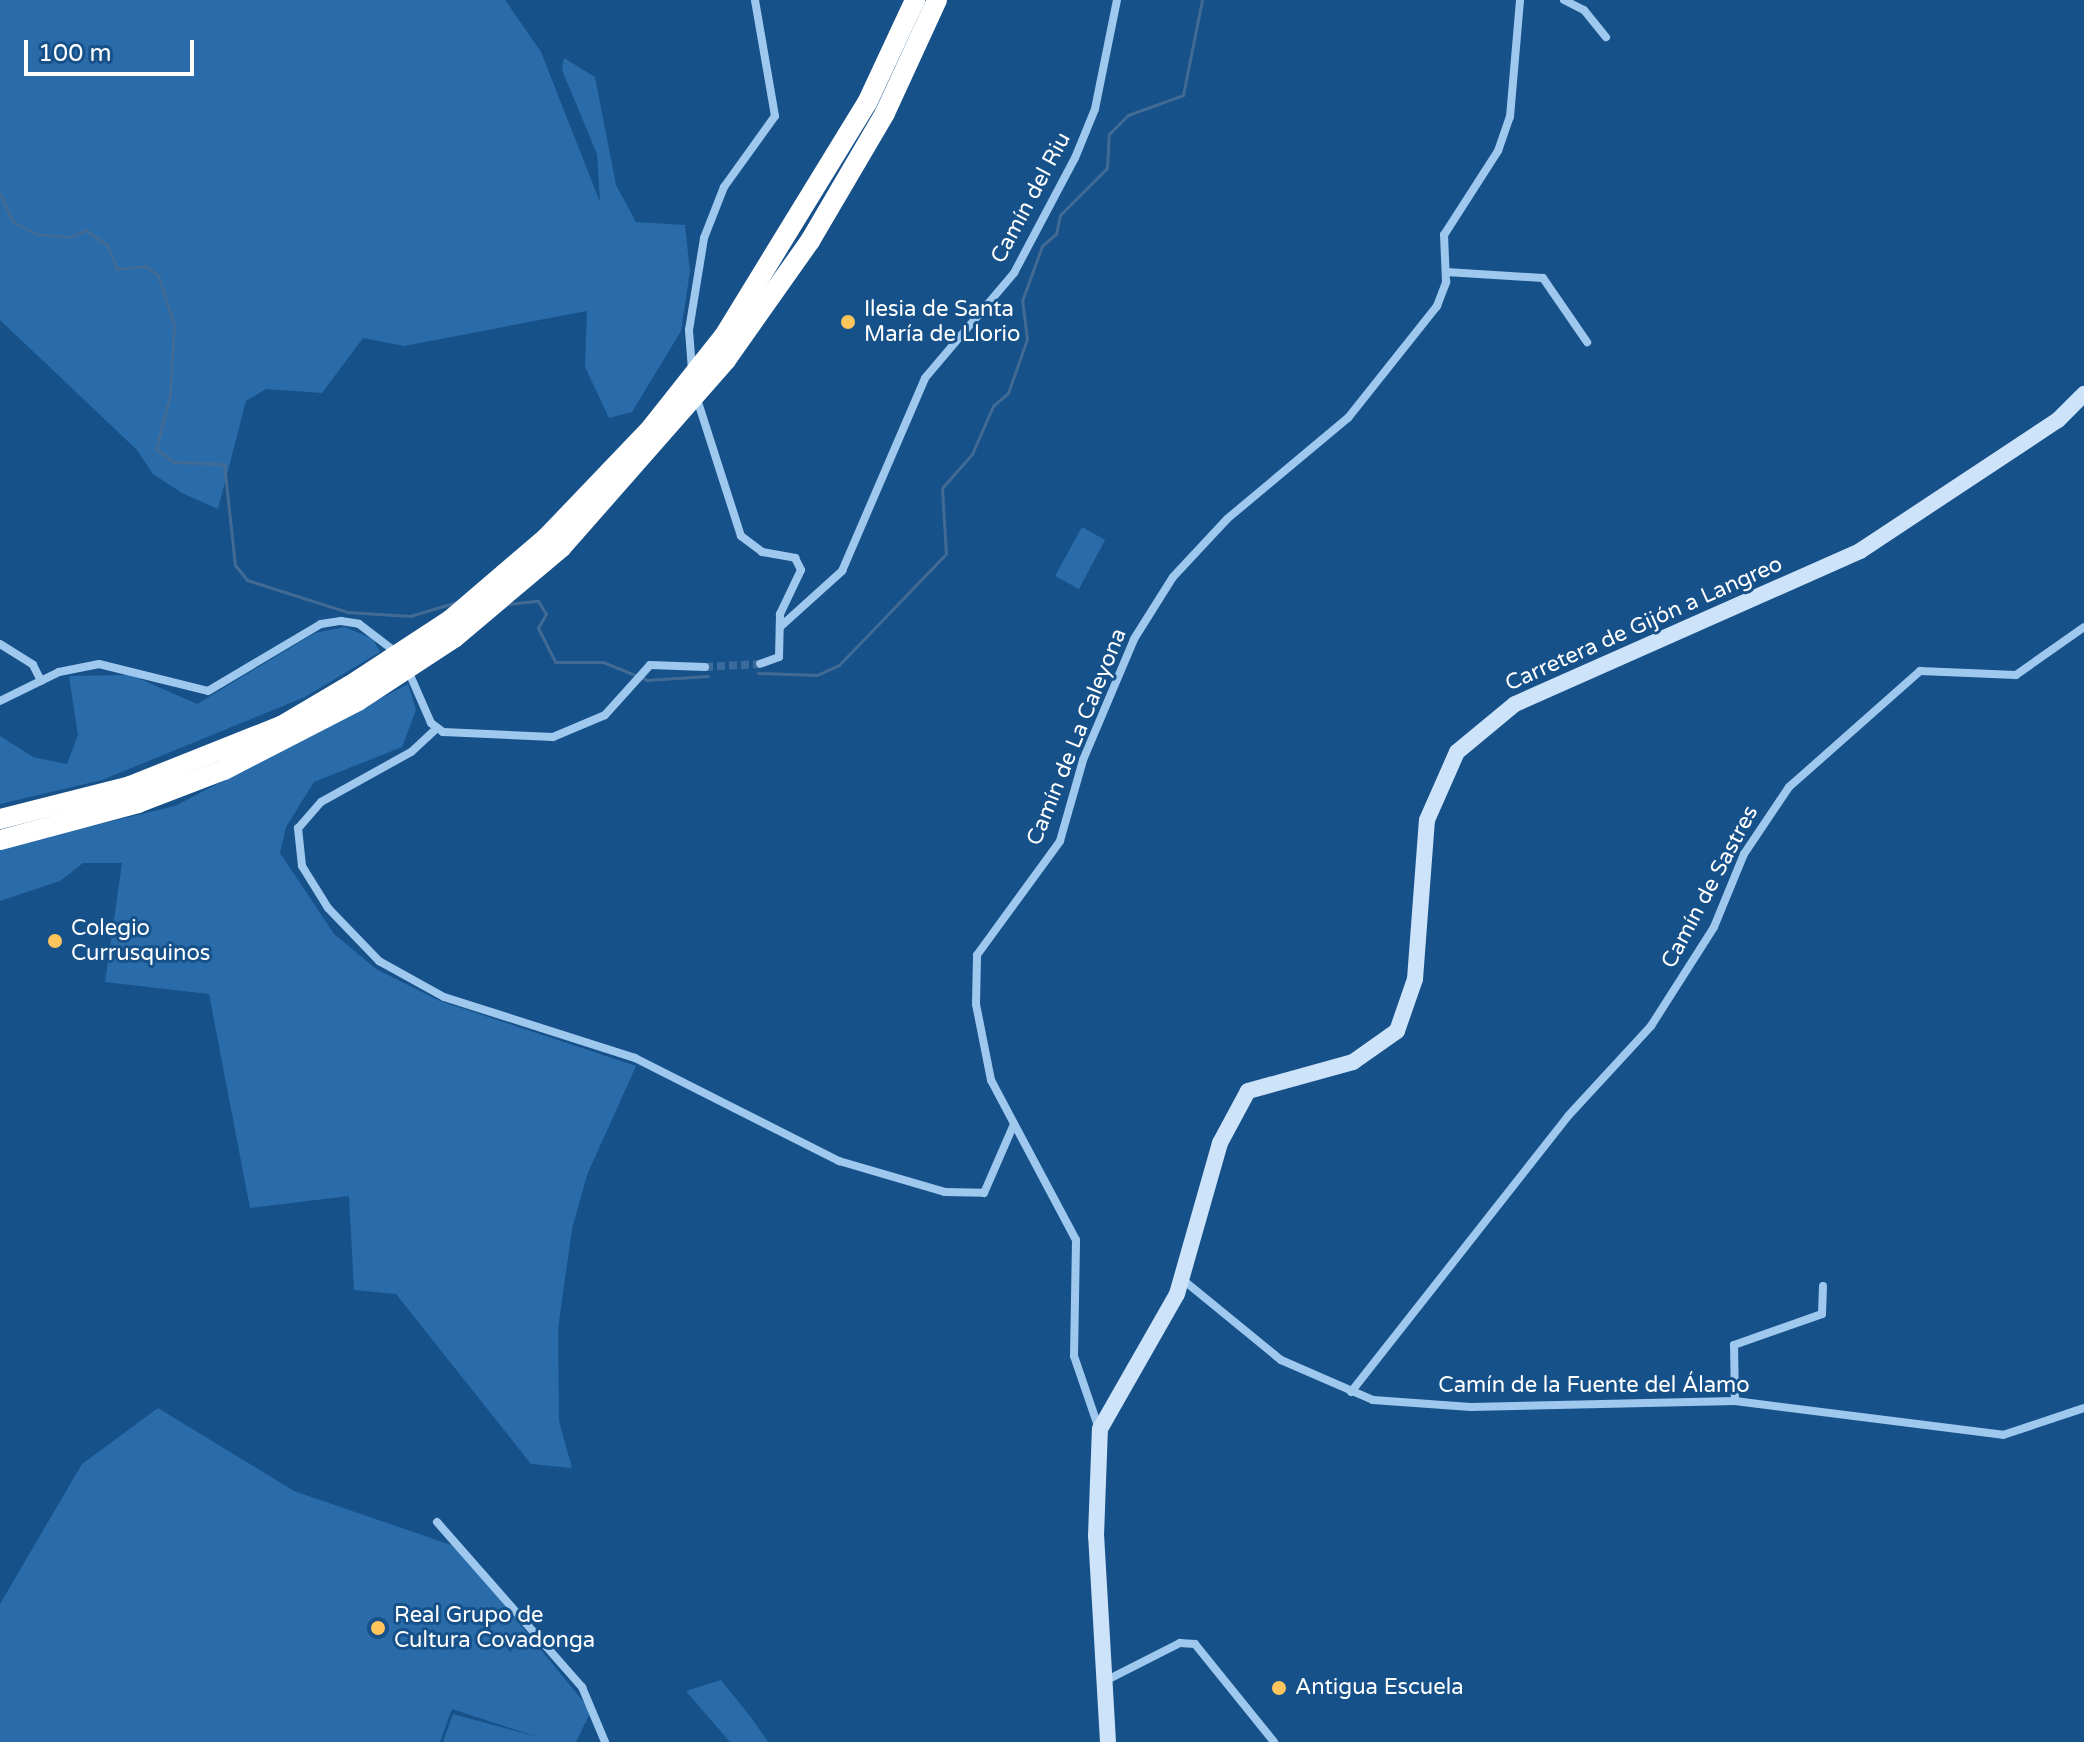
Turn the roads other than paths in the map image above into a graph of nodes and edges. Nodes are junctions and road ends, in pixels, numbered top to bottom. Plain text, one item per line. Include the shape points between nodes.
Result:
1 (755, 0) edge
2 (915, 0) edge
3 (937, 0) edge
4 (1117, 0) edge
5 (1520, 0) edge
6 (1564, 0) edge
7 (1606, 37) dead end
8 (1446, 272) junction
9 (1587, 342) dead end
10 (2084, 394) edge
11 (780, 627) junction
12 (2084, 627) edge
13 (0, 644) edge
14 (760, 664) dead end
15 (705, 667) tunnel mouth
16 (41, 681) junction
17 (354, 694) junction
18 (0, 701) edge
19 (437, 728) junction
20 (0, 819) edge
21 (0, 840) edge
22 (1014, 1124) junction
23 (1182, 1279) junction
24 (1823, 1286) dead end
25 (1351, 1392) junction
26 (1735, 1401) junction
27 (2084, 1408) edge
28 (1100, 1429) junction
29 (437, 1522) dead end
30 (1105, 1681) junction
31 (605, 1742) edge
32 (1108, 1742) edge
33 (1274, 1742) edge

1 - 11 street via 775,116 717,200 695,283 690,358 718,479 741,536 756,549 799,563
2 - 17 highway, bridge via 867,103 724,336 651,428 546,538
3 - 17 highway, bridge via 848,177 726,360 561,548 454,638
4 - 11 street, Camín del Riu via 1095,109 1014,273 925,378 842,571
5 - 8 street, Camín de La Caleyona via 1510,117 1491,163 1444,235
6 - 7 street via 1584,10
8 - 9 street via 1543,278
8 - 22 street, Camín de La Caleyona via 1437,306 1381,382 1186,560 1141,625 1083,760 1060,841 977,955 976,1004 991,1080
10 - 23 street, Carretera de Gijón a Langreo via 2058,420 1860,551 1529,697 1457,752 1427,820 1415,979 1397,1031 1353,1062 1248,1091 1220,1143
11 - 14 street via 779,657
12 - 25 street, Camín de Sastres via 2016,675 1920,671 1789,787 1744,854 1714,927 1651,1026 1569,1115
13 - 16 street via 33,665
15 - 19 street via 661,664 636,676 605,715 567,736 461,736
16 - 18 street
16 - 19 street via 79,667 115,665 177,689 208,691 321,624 341,621 389,643
17 - 20 highway via 144,780
17 - 21 highway via 301,736 210,776
19 - 22 street via 411,752 311,809 296,840 302,866 348,934 408,979 500,1018 635,1058 839,1161 964,1196 991,1186
22 - 28 street, Camín de La Caleyona via 1076,1240 1074,1356
23 - 25 street, Camín de la Fuente del Álamo via 1281,1360
23 - 28 street, Carretera de Gijón a Langreo
24 - 26 street via 1822,1314 1734,1345
25 - 26 street, Camín de la Fuente del Álamo via 1471,1407
26 - 27 street, Camín de la Fuente del Álamo via 2003,1435
28 - 30 street, Carretera de Gijón a Langreo via 1095,1480
29 - 31 street via 582,1687
30 - 32 street, Carretera de Gijón a Langreo
30 - 33 street via 1180,1643 1195,1644

